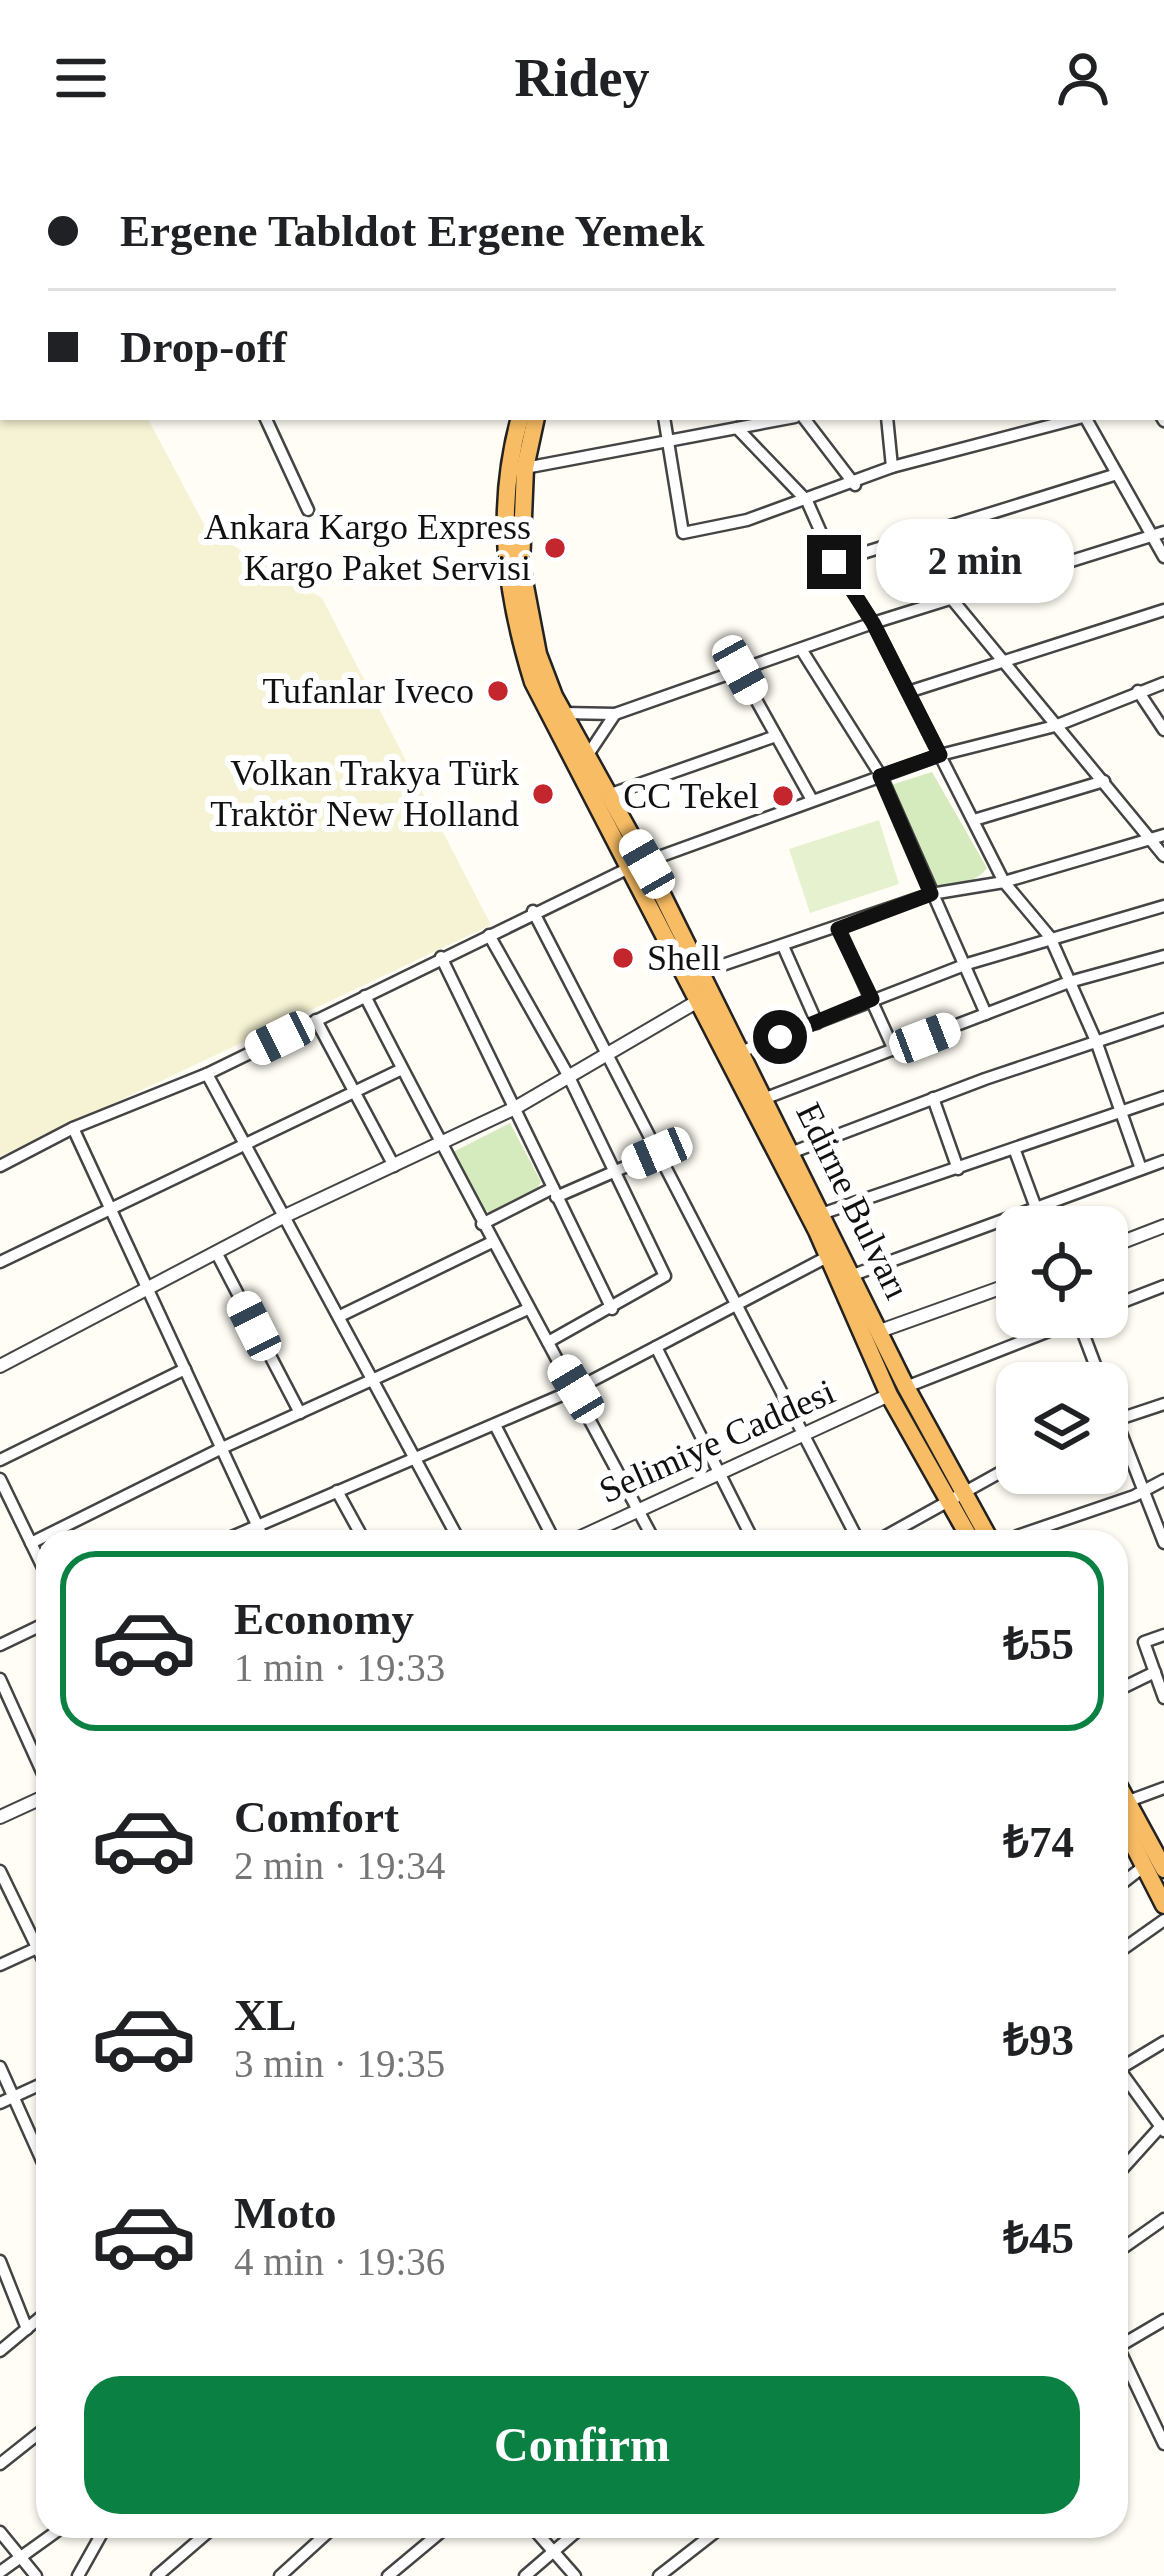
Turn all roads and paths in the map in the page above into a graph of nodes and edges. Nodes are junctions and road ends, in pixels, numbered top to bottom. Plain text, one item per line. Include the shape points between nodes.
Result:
1 (266, 420) edge
2 (519, 420) edge
3 (535, 420) edge
4 (665, 420) edge
5 (782, 420) edge
6 (801, 420) edge
7 (887, 420) edge
8 (1072, 420) edge
9 (1086, 420) edge
10 (736, 428) junction
11 (670, 440) junction
12 (892, 467) junction
13 (525, 468) junction
14 (1117, 474) junction
15 (855, 485) junction
16 (807, 500) junction
17 (308, 510) dead end
18 (1158, 534) edge
19 (1164, 557) edge
20 (834, 562) junction
21 (951, 598) junction
22 (1164, 610) edge
23 (873, 623) junction
24 (802, 649) junction
25 (1004, 659) junction
26 (740, 670) junction
27 (1164, 683) edge
28 (1138, 691) junction
29 (908, 692) junction
30 (564, 713) junction
31 (615, 714) junction
32 (1055, 726) junction
33 (1164, 730) edge
34 (776, 736) junction
35 (940, 755) junction
36 (587, 756) junction
37 (880, 776) junction
38 (1104, 781) junction
39 (608, 795) junction
40 (812, 800) junction
41 (974, 820) junction
42 (1159, 837) edge
43 (1164, 856) edge
44 (639, 865) junction
45 (1004, 882) junction
46 (931, 894) junction
47 (1164, 906) edge
48 (533, 911) junction
49 (838, 929) junction
50 (488, 934) junction
51 (1050, 937) junction
52 (783, 946) junction
53 (1164, 956) edge
54 (441, 957) junction
55 (967, 964) junction
56 (702, 972) junction
57 (1069, 982) junction
58 (365, 996) junction
59 (872, 999) junction
60 (698, 1001) junction
61 (986, 1014) junction
62 (1164, 1019) edge
63 (316, 1020) junction
64 (817, 1023) junction
65 (1096, 1041) junction
66 (894, 1050) junction
67 (605, 1051) junction
68 (743, 1051) junction
69 (402, 1069) junction
70 (207, 1074) junction
71 (568, 1075) junction
72 (355, 1092) junction
73 (1164, 1097) edge
74 (766, 1098) junction
75 (933, 1098) junction
76 (515, 1108) junction
77 (1117, 1111) junction
78 (73, 1128) junction
79 (244, 1142) junction
80 (440, 1144) junction
81 (1016, 1151) junction
82 (793, 1152) junction
83 (657, 1153) junction
84 (1162, 1165) edge
85 (0, 1166) edge
86 (394, 1166) junction
87 (958, 1168) junction
88 (1141, 1169) junction
89 (612, 1172) junction
90 (554, 1193) junction
91 (1035, 1206) edge
92 (1049, 1206) edge
93 (110, 1208) junction
94 (824, 1213) junction
95 (285, 1216) junction
96 (482, 1224) junction
97 (996, 1225) edge
98 (1164, 1226) edge
99 (1128, 1240) edge
100 (490, 1243) junction
101 (216, 1252) junction
102 (829, 1256) junction
103 (0, 1262) edge
104 (853, 1275) junction
105 (1164, 1286) edge
106 (147, 1288) junction
107 (996, 1290) edge
108 (1128, 1300) edge
109 (733, 1304) junction
110 (528, 1309) junction
111 (612, 1310) junction
112 (340, 1316) junction
113 (880, 1331) junction
114 (1030, 1338) edge
115 (548, 1342) junction
116 (656, 1347) junction
117 (0, 1366) edge
118 (185, 1369) junction
119 (375, 1379) junction
120 (576, 1389) junction
121 (897, 1391) junction
122 (1164, 1404) edge
123 (300, 1413) junction
124 (1128, 1416) edge
125 (495, 1425) junction
126 (803, 1437) junction
127 (222, 1448) junction
128 (1128, 1456) edge
129 (417, 1458) junction
130 (0, 1460) edge
131 (718, 1472) junction
132 (996, 1474) edge
133 (0, 1479) edge
134 (1164, 1480) edge
135 (1144, 1488) junction
136 (338, 1491) junction
137 (954, 1497) junction
138 (637, 1508) junction
139 (257, 1526) junction
140 (57, 1530) edge
141 (248, 1530) edge
142 (259, 1530) edge
143 (358, 1530) edge
144 (454, 1530) edge
145 (549, 1530) edge
146 (594, 1530) edge
147 (649, 1530) edge
148 (748, 1530) edge
149 (853, 1530) edge
150 (895, 1530) edge
151 (967, 1530) edge
152 (981, 1530) edge
153 (1035, 1530) edge
154 (36, 1541) edge
155 (31, 1543) junction
156 (1164, 1543) edge
157 (36, 1553) edge
158 (36, 1628) edge
159 (1164, 1636) edge
160 (0, 1645) edge
161 (1155, 1672) junction
162 (0, 1679) edge
163 (1128, 1685) edge
164 (1164, 1698) edge
165 (36, 1758) edge
166 (1164, 1788) edge
167 (36, 1800) edge
168 (1128, 1804) edge
169 (1128, 1814) edge
170 (0, 1817) edge
171 (1128, 1826) edge
172 (1159, 1846) edge
173 (1143, 1867) junction
174 (1164, 1869) edge
175 (0, 1871) edge
176 (1128, 1879) edge
177 (1164, 1905) edge
178 (1164, 1920) edge
179 (36, 1933) edge
180 (1128, 1946) edge
181 (36, 1948) edge
182 (0, 1965) edge
183 (1164, 2042) edge
184 (1128, 2062) edge
185 (0, 2067) edge
186 (1128, 2082) edge
187 (36, 2087) edge
188 (14, 2097) junction
189 (0, 2103) edge
190 (1163, 2127) edge
191 (36, 2147) edge
192 (1128, 2163) edge
193 (1164, 2219) edge
194 (1128, 2244) edge
195 (0, 2261) edge
196 (1164, 2320) edge
197 (36, 2321) edge
198 (27, 2329) junction
199 (1128, 2342) edge
200 (0, 2351) edge
201 (1128, 2369) edge
202 (36, 2436) edge
203 (1164, 2444) edge
204 (0, 2464) edge
205 (0, 2532) edge
206 (47, 2538) edge
207 (99, 2538) edge
208 (201, 2538) edge
209 (322, 2538) edge
210 (434, 2538) edge
211 (542, 2538) edge
212 (570, 2538) edge
213 (708, 2538) edge
214 (554, 2551) junction
215 (18, 2558) junction
216 (0, 2572) edge
217 (36, 2576) edge
218 (78, 2576) edge
219 (158, 2576) edge
220 (280, 2576) edge
221 (388, 2576) edge
222 (525, 2576) edge
223 (575, 2576) edge
224 (659, 2576) edge

1 - 17 street
2 - 44 highway, Edirne Bulvarı via 504,508 508,594 533,682
3 - 13 highway, Edirne Bulvarı
4 - 11 street
5 - 10 street
6 - 15 street
7 - 12 street
8 - 12 street
9 - 14 street
10 - 11 street
10 - 16 street
11 - 13 street
11 - 16 street via 683,532
12 - 15 street
13 - 30 highway, Edirne Bulvarı via 526,602
14 - 18 street
14 - 20 street
15 - 16 street
16 - 20 street
18 - 19 street
18 - 21 street
20 - 23 street
21 - 23 street
21 - 25 street
22 - 25 street
23 - 24 street
23 - 29 street
24 - 26 street
24 - 37 street
25 - 29 street
25 - 32 street
26 - 31 street
26 - 34 street
27 - 28 street
28 - 32 street
28 - 33 street
29 - 35 street
30 - 31 street
30 - 36 highway, Edirne Bulvarı
31 - 36 street
32 - 35 street
32 - 38 street
34 - 39 street
34 - 40 street
35 - 37 street
35 - 41 street
36 - 39 highway, Edirne Bulvarı
37 - 40 street
37 - 46 street
38 - 41 street
38 - 42 street
39 - 44 highway, Edirne Bulvarı
40 - 44 street
41 - 45 street
42 - 43 street
42 - 45 street
44 - 48 street
44 - 56 highway, Edirne Bulvarı
44 - 60 highway, Edirne Bulvarı
45 - 46 street
45 - 51 street
46 - 49 street
46 - 55 street
47 - 51 street
48 - 50 street
48 - 67 street
49 - 52 street
49 - 59 street
50 - 54 street
50 - 71 street
51 - 55 street
51 - 57 street
52 - 56 street
52 - 64 street
53 - 57 street
54 - 58 street
54 - 76 street
55 - 59 street
55 - 61 street
56 - 68 highway, Edirne Bulvarı
57 - 61 street
57 - 65 street
58 - 63 street
58 - 69 street
59 - 64 street
59 - 66 street
60 - 67 street
60 - 102 highway, Edirne Bulvarı
61 - 66 street
62 - 65 street
63 - 70 street
63 - 72 street
64 - 68 street
65 - 75 street
65 - 77 street
66 - 74 street
67 - 71 street
67 - 83 street
68 - 74 highway, Edirne Bulvarı
69 - 72 street
69 - 80 street
70 - 78 street
70 - 79 street
71 - 76 street
71 - 89 street
72 - 79 street
72 - 86 street
73 - 77 street
74 - 82 highway, Edirne Bulvarı
75 - 82 street
75 - 87 street
76 - 80 street
76 - 90 street
77 - 81 street
77 - 88 street
78 - 85 street
78 - 93 street
79 - 93 street
79 - 95 street
80 - 86 street
80 - 96 street
81 - 87 street
81 - 91 street
82 - 94 highway, Edirne Bulvarı
83 - 89 street
83 - 109 street
84 - 88 street
86 - 95 street
87 - 94 street
88 - 92 street
89 - 90 street
89 - 111 street via 665,1276
90 - 96 street
90 - 111 street
93 - 103 street
93 - 106 street
94 - 104 highway, Edirne Bulvarı
95 - 101 street
95 - 112 street
96 - 100 street
97 - 104 street
98 - 99 street
100 - 110 street
100 - 112 street
101 - 106 street
101 - 123 street
102 - 109 street
102 - 121 highway, Edirne Bulvarı
104 - 113 highway, Edirne Bulvarı
105 - 108 street
106 - 117 street
106 - 118 street
107 - 113 street
109 - 116 street
109 - 126 street
110 - 115 street
110 - 119 street
111 - 115 street
112 - 119 street
113 - 121 highway, Edirne Bulvarı
114 - 121 street
115 - 120 street
116 - 120 street
116 - 131 street
118 - 127 street
118 - 130 street
119 - 123 street
119 - 129 street
120 - 125 street
120 - 138 street
121 - 126 street, Selimiye Caddesi
121 - 137 highway, Edirne Bulvarı
122 - 124 street
123 - 127 street
125 - 129 street
125 - 145 street
126 - 131 street, Selimiye Caddesi
126 - 149 street
127 - 139 street
127 - 140 street
128 - 135 street
129 - 136 street
129 - 144 street
131 - 138 street, Selimiye Caddesi
131 - 148 street
132 - 137 street
133 - 155 street
134 - 135 street
135 - 153 street
135 - 156 street
136 - 139 street
136 - 143 street
137 - 150 street
137 - 151 highway, Edirne Bulvarı
137 - 152 highway, Edirne Bulvarı
138 - 146 street, Selimiye Caddesi
138 - 147 street
139 - 141 street
139 - 142 street
154 - 155 street
155 - 157 street
158 - 160 street
159 - 161 street via 1144,1642
161 - 163 street
161 - 164 street
162 - 165 street
166 - 168 street
167 - 170 street
169 - 172 highway
171 - 173 highway
172 - 174 highway
173 - 176 street
173 - 177 highway
175 - 179 street
178 - 180 street
181 - 182 street
183 - 184 street
185 - 188 street
186 - 190 street
187 - 188 street
188 - 189 street
188 - 191 street
190 - 192 street
193 - 194 street
195 - 198 street
196 - 199 street
197 - 198 street
198 - 200 street
201 - 203 street
202 - 204 street
205 - 215 street
206 - 215 street
207 - 218 street
208 - 219 street
209 - 220 street
210 - 221 street
211 - 214 street
212 - 214 street
213 - 224 street
214 - 222 street
214 - 223 street
215 - 216 street
215 - 217 street

